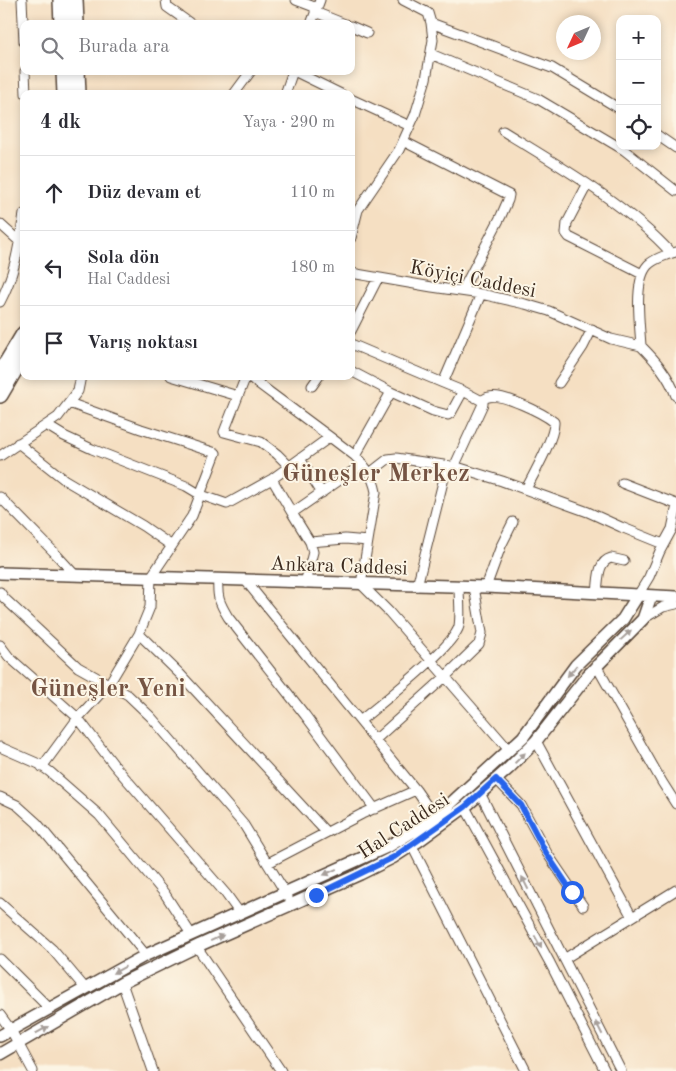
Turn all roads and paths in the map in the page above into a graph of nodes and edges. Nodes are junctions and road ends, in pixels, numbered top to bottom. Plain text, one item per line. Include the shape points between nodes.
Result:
1 (22, 0) edge
2 (61, 0) edge
3 (75, 0) edge
4 (166, 0) edge
5 (296, 0) edge
6 (403, 0) edge
7 (415, 3) edge
8 (317, 7) edge
9 (23, 20) edge
10 (62, 20) edge
11 (76, 20) edge
12 (185, 20) edge
13 (312, 20) edge
14 (338, 20) edge
15 (431, 22) junction
16 (355, 28) edge
17 (368, 33) dead end
18 (431, 54) junction
19 (25, 75) edge
20 (64, 75) edge
21 (77, 75) edge
22 (248, 75) edge
23 (292, 75) edge
24 (301, 75) edge
25 (26, 90) edge
26 (65, 90) edge
27 (78, 90) edge
28 (237, 90) edge
29 (286, 90) edge
30 (333, 90) edge
31 (355, 100) edge
32 (616, 107) edge
33 (410, 126) junction
34 (503, 131) dead end
35 (661, 137) edge
36 (403, 141) junction
37 (676, 148) edge
38 (587, 185) junction
39 (676, 191) edge
40 (355, 218) edge
41 (0, 224) edge
42 (20, 242) joint
43 (674, 252) edge
44 (355, 274) edge
45 (642, 274) junction
46 (378, 278) junction
47 (462, 291) junction
48 (481, 294) junction
49 (0, 302) edge
50 (355, 323) edge
51 (592, 329) junction
52 (20, 341) edge
53 (355, 346) edge
54 (641, 346) junction
55 (20, 361) edge
56 (355, 373) edge
57 (0, 374) edge
58 (80, 380) edge
59 (184, 380) edge
60 (245, 380) edge
61 (252, 380) edge
62 (316, 380) edge
63 (674, 382) edge
64 (443, 383) junction
65 (559, 383) dead end
66 (312, 386) dead end
67 (463, 391) junction
68 (391, 392) junction
69 (0, 394) edge
70 (238, 396) junction
71 (676, 396) edge
72 (482, 401) junction
73 (69, 403) junction
74 (46, 425) junction
75 (330, 437) junction
76 (18, 443) junction
77 (0, 456) edge
78 (355, 456) junction
79 (300, 459) junction
80 (363, 464) junction
81 (289, 466) junction
82 (450, 466) junction
83 (370, 473) junction
84 (272, 479) junction
85 (622, 483) dead end
86 (526, 489) junction
87 (322, 493) junction
88 (201, 495) junction
89 (0, 497) edge
90 (676, 504) edge
91 (676, 510) edge
92 (292, 513) junction
93 (513, 522) dead end
94 (368, 541) junction
95 (310, 542) junction
96 (663, 544) junction
97 (172, 546) junction
98 (624, 561) dead end
99 (0, 573) edge
100 (75, 575) junction
101 (151, 577) junction
102 (649, 577) junction
103 (218, 580) junction
104 (246, 580) junction
105 (305, 583) junction
106 (361, 584) junction
107 (417, 586) junction
108 (459, 587) junction
109 (474, 587) junction
110 (486, 587) junction
111 (0, 592) edge
112 (597, 592) junction
113 (638, 595) junction
114 (651, 596) junction
115 (676, 597) edge
116 (676, 604) edge
117 (643, 618) junction
118 (139, 634) junction
119 (0, 645) edge
120 (431, 661) junction
121 (596, 666) junction
122 (445, 677) junction
123 (108, 684) junction
124 (78, 718) junction
125 (360, 721) junction
126 (375, 740) junction
127 (536, 741) junction
128 (0, 746) edge
129 (510, 750) junction
130 (42, 766) junction
131 (496, 779) junction
132 (416, 790) junction
133 (480, 793) junction
134 (0, 797) edge
135 (676, 804) edge
136 (465, 807) junction
137 (375, 809) junction
138 (434, 816) junction
139 (326, 832) junction
140 (412, 846) junction
141 (268, 863) junction
142 (676, 890) edge
143 (286, 892) junction
144 (0, 903) edge
145 (291, 906) junction
146 (583, 906) dead end
147 (239, 912) junction
148 (632, 917) junction
149 (192, 934) junction
150 (197, 947) junction
151 (146, 955) junction
152 (0, 959) edge
153 (564, 959) junction
154 (122, 983) junction
155 (85, 988) junction
156 (50, 1009) junction
157 (0, 1015) edge
158 (11, 1030) junction
159 (0, 1036) edge
160 (18, 1043) junction
161 (0, 1054) edge
162 (33, 1071) edge
163 (153, 1071) edge
164 (282, 1071) edge
165 (526, 1071) edge
166 (605, 1071) edge
167 (621, 1071) edge

1 - 9 street
2 - 10 highway
3 - 11 highway
4 - 12 street via 167,7
5 - 8 street
6 - 7 street
7 - 15 street via 428,13
8 - 13 street
8 - 14 street
15 - 18 street
15 - 32 street via 552,68
16 - 17 street
18 - 33 street
18 - 39 street via 538,99 624,150
19 - 25 street
20 - 26 highway
21 - 27 highway
22 - 28 street
23 - 29 street
24 - 30 street
31 - 33 street
33 - 36 street
34 - 38 street
35 - 37 street
36 - 40 street
36 - 47 street via 509,194
38 - 43 street
38 - 45 street via 567,223 568,236
41 - 42 street
42 - 49 street via 11,278
43 - 45 street via 649,264
44 - 46 street, Köyiçi Caddesi
45 - 54 street
46 - 47 street, Köyiçi Caddesi
46 - 50 street
47 - 48 street, Köyiçi Caddesi
48 - 51 street, Köyiçi Caddesi via 549,311
48 - 64 street
51 - 54 street, Köyiçi Caddesi via 611,339
51 - 65 street
52 - 57 highway
53 - 64 street
54 - 63 street
55 - 69 highway
56 - 68 street
58 - 73 street via 78,391
59 - 70 street
60 - 70 street
61 - 75 street
62 - 66 street
63 - 71 street
64 - 67 street
67 - 68 street via 448,415
67 - 72 street
68 - 78 street
70 - 81 street via 224,432 261,442
72 - 82 street
72 - 86 street via 488,396 499,396 544,414 554,422 547,447
73 - 74 street via 58,418
73 - 88 street via 216,453
74 - 76 street
74 - 88 street via 92,450 186,486
75 - 78 street
75 - 79 street
76 - 77 street
76 - 97 street via 65,480
78 - 80 street
79 - 81 street
79 - 87 street
80 - 83 street
80 - 87 street
81 - 84 street
82 - 83 street via 396,458 388,459
82 - 86 street
82 - 107 street
83 - 94 street via 376,492
84 - 88 street via 232,503
84 - 92 street
85 - 90 street
86 - 96 street
87 - 92 street
88 - 97 street via 192,516
89 - 100 street
91 - 96 street via 672,529
92 - 95 street
93 - 110 street
94 - 95 street
94 - 106 street
95 - 105 street via 313,552
96 - 102 street
97 - 101 street
98 - 112 street via 607,559 600,566
99 - 100 street, Ankara Caddesi
100 - 101 street, Ankara Caddesi
101 - 103 street, Ankara Caddesi
101 - 118 street via 150,607
102 - 113 street
102 - 114 street
103 - 104 street, Ankara Caddesi
103 - 137 street via 219,602 228,617
104 - 105 street, Ankara Caddesi
104 - 125 street
105 - 106 street, Ankara Caddesi
106 - 107 street, Ankara Caddesi
106 - 120 street
107 - 108 street, Ankara Caddesi
108 - 109 street, Ankara Caddesi
108 - 120 street via 459,626
109 - 110 street, Ankara Caddesi
109 - 122 street via 482,633 479,644
110 - 112 street, Ankara Caddesi
111 - 123 street via 78,667
112 - 113 street, Ankara Caddesi
113 - 114 street, Ankara Caddesi
113 -> 129 street, Hal Caddesi via 623,619 576,665
114 - 115 street, Ankara Caddesi
114 - 117 street, Hal Caddesi
116 - 117 street
121 -> 117 street, Hal Caddesi
118 - 123 street
118 - 139 street
119 - 124 street
120 - 122 street
120 - 125 street
121 - 127 street, Hal Caddesi
121 - 135 street
122 - 126 street
122 - 129 street
123 - 124 street
123 - 141 street via 128,695 151,717 244,825
124 - 130 street
124 - 147 street
125 - 126 street
126 - 132 street
131 -> 127 street, Hal Caddesi
127 - 148 street
128 - 130 street
129 - 138 street, Hal Caddesi
130 - 149 street via 99,815 165,894
131 - 133 street, Hal Caddesi
131 - 146 street via 521,805 546,853
132 - 137 street
132 - 138 street
133 - 136 street, Hal Caddesi
153 -> 133 street
134 - 151 street via 17,805 37,823
136 - 140 street, Hal Caddesi
136 -> 166 street
137 - 139 street
138 -> 143 street, Hal Caddesi via 389,846
139 - 141 street
140 - 145 street, Hal Caddesi
140 - 165 street
141 - 143 street
142 - 148 street
143 - 145 street
143 - 147 street, Hal Caddesi
144 - 155 street via 52,949
150 -> 145 street, Hal Caddesi
147 - 149 street, Hal Caddesi
148 - 153 street
149 - 151 street, Hal Caddesi
150 - 154 street, Hal Caddesi
150 - 164 street
151 -> 155 street, Hal Caddesi
152 - 156 street
167 -> 153 street
160 -> 154 street, Hal Caddesi
154 - 163 street
155 - 156 street, Hal Caddesi
156 - 158 street, Hal Caddesi
157 - 158 street
158 - 159 street, Hal Caddesi
158 - 160 street
160 - 161 street, Hal Caddesi
160 - 162 street

